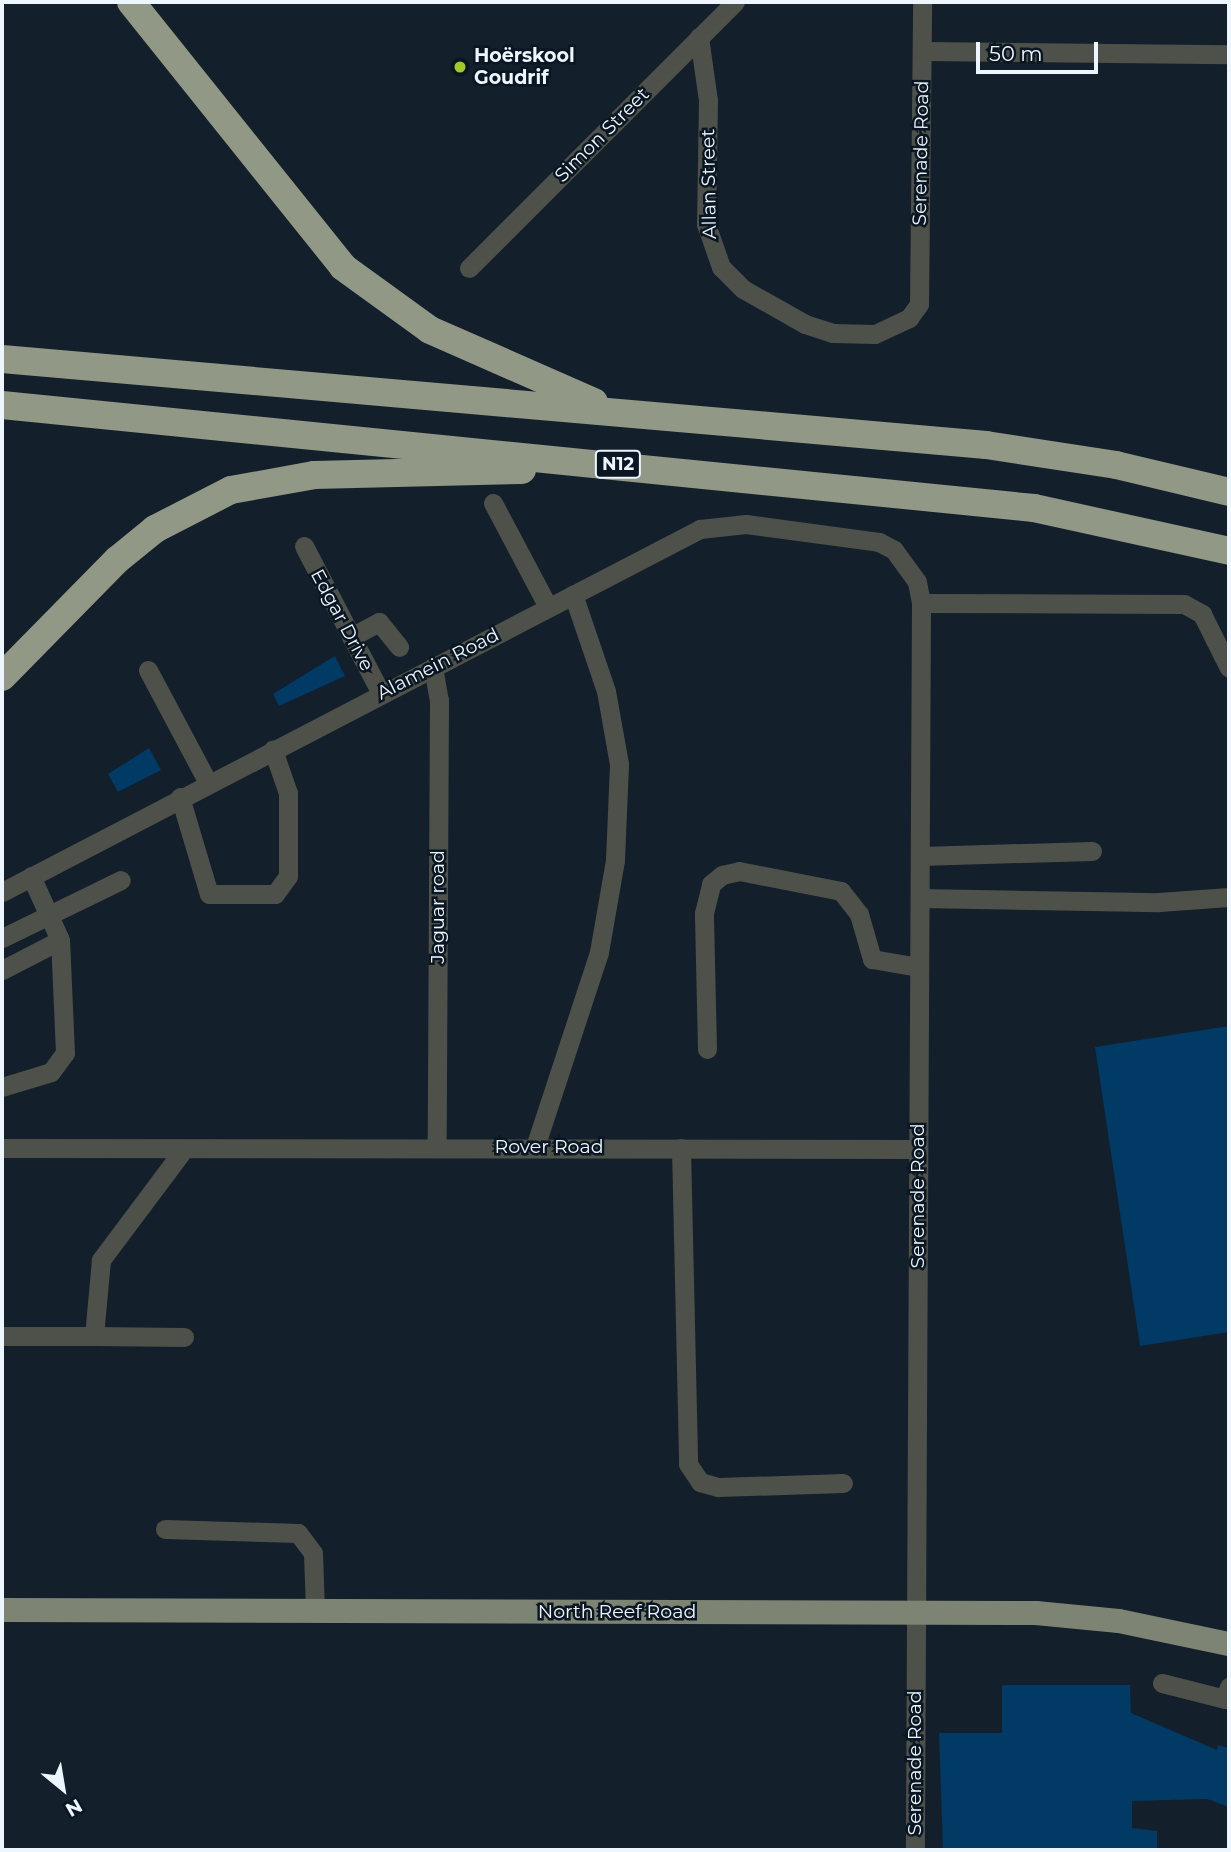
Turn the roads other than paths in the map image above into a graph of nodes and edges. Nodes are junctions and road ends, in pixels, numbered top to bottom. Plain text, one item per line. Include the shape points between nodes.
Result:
1 (131, 2) edge
2 (735, 2) edge
3 (922, 2) edge
4 (699, 37) junction
5 (922, 51) junction
6 (1229, 54) edge
7 (470, 268) dead end
8 (919, 304) joint
9 (2, 359) edge
10 (2, 405) edge
11 (606, 408) junction
12 (605, 462) junction
13 (1229, 492) edge
14 (493, 503) dead end
15 (304, 546) dead end
16 (894, 550) joint
17 (1229, 551) edge
18 (573, 594) junction
19 (921, 603) junction
20 (548, 607) junction
21 (351, 637) junction
22 (399, 647) dead end
23 (433, 667) junction
24 (1229, 668) edge
25 (148, 670) dead end
26 (2, 677) edge
27 (381, 693) junction
28 (273, 750) junction
29 (208, 783) junction
30 (180, 797) junction
31 (1092, 852) dead end
32 (920, 856) junction
33 (31, 876) junction
34 (121, 880) dead end
35 (2, 892) edge
36 (1229, 897) edge
37 (920, 898) junction
38 (49, 914) junction
39 (2, 938) edge
40 (60, 940) junction
41 (919, 967) junction
42 (2, 970) edge
43 (707, 1049) dead end
44 (2, 1087) edge
45 (437, 1146) junction
46 (535, 1147) junction
47 (2, 1148) edge
48 (681, 1148) junction
49 (918, 1149) junction
50 (181, 1153) junction
51 (2, 1336) edge
52 (94, 1336) junction
53 (184, 1337) dead end
54 (842, 1483) dead end
55 (165, 1529) dead end
56 (2, 1610) edge
57 (315, 1611) junction
58 (915, 1612) junction
59 (1229, 1644) edge
60 (1162, 1683) dead end
61 (1228, 1695) edge
62 (915, 1850) edge

1 - 11 highway via 343,267 430,330
2 - 4 street, Simon Street
3 - 5 street, Serenade Road
4 - 7 street, Simon Street
4 - 8 street, Allan Street via 708,100 706,224 721,267 743,289 832,333 892,328
5 - 6 street
5 - 8 street, Serenade Road
9 - 11 highway
10 - 12 highway, N12
11 - 13 highway via 986,445 1116,465
12 - 17 highway, N12 via 1034,508
12 - 26 highway via 560,471 314,475 231,490 155,528 117,559
14 - 20 street
15 - 21 street, Edgar Drive
16 - 18 street, Alamein Road via 880,542 721,523
16 - 19 street, Serenade Road via 917,582
18 - 20 street, Alamein Road
18 - 46 street via 606,691 619,764 615,860 599,952
19 - 24 street via 1184,604 1202,614
19 - 32 street, Serenade Road
20 - 23 street, Alamein Road
21 - 22 street via 379,622
21 - 27 street, Edgar Drive
23 - 27 street, Alamein Road
23 - 45 street, Jaguar road via 439,701
25 - 29 street
27 - 28 street, Alamein Road
28 - 29 street, Alamein Road
28 - 30 street via 288,793 288,876 275,894 209,894
29 - 30 street, Alamein Road
30 - 33 street, Alamein Road
31 - 32 street
32 - 37 street, Serenade Road
33 - 35 street, Alamein Road
33 - 38 street
34 - 38 street
36 - 37 street via 1159,902
37 - 41 street, Serenade Road
38 - 39 street
38 - 40 street
40 - 42 street
40 - 44 street via 65,1053 51,1073
41 - 43 street via 872,959 859,914 841,891 738,871 722,875 711,884 704,913
41 - 49 street, Serenade Road
45 - 46 street, Rover Road
45 - 50 street, Rover Road
46 - 48 street, Rover Road
47 - 50 street, Rover Road
48 - 49 street, Rover Road
48 - 54 street via 688,1464 700,1482 718,1487
49 - 58 street, Serenade Road
50 - 52 street via 101,1260
51 - 52 street
52 - 53 street
55 - 57 street via 298,1534 313,1553
56 - 57 main road, North Reef Road
57 - 58 main road, North Reef Road
58 - 59 main road, North Reef Road via 1087,1617
58 - 62 street, Serenade Road
60 - 61 street

